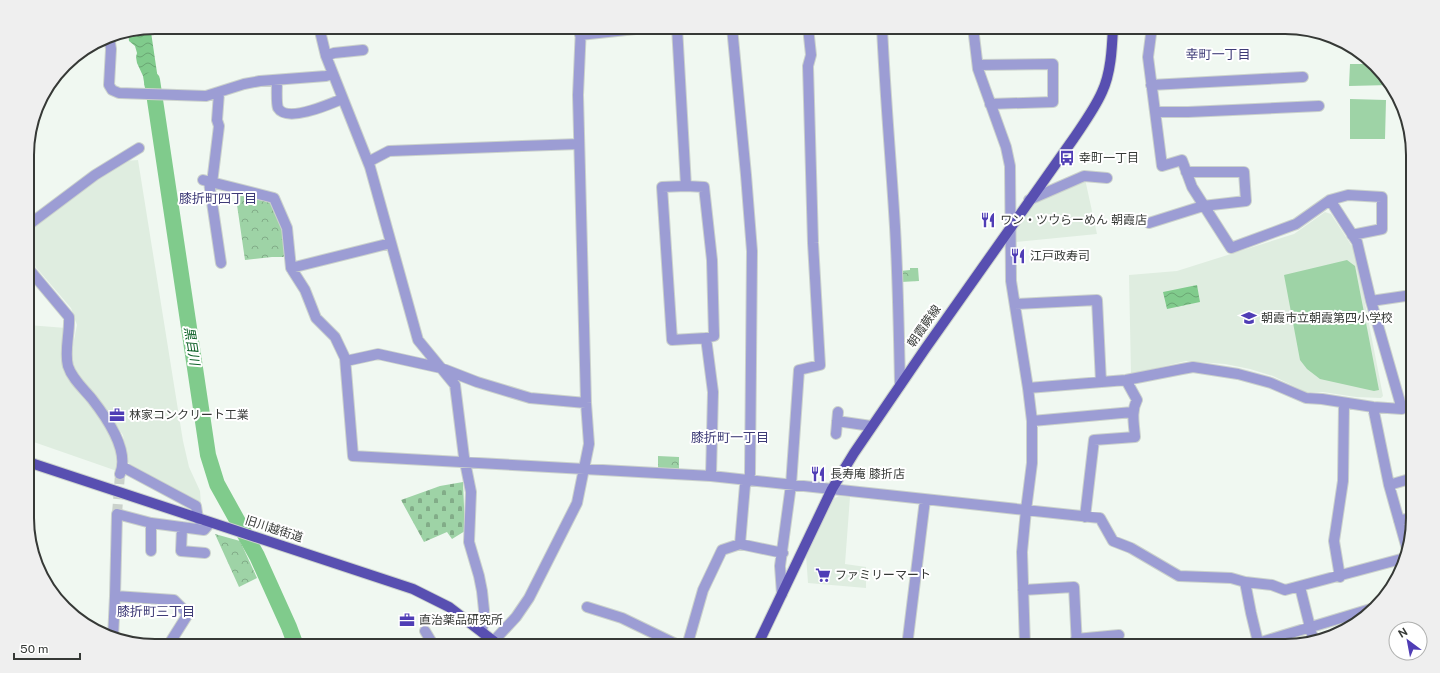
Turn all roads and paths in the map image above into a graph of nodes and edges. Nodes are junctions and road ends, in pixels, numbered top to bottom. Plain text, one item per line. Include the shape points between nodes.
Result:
1 (321, 34) edge
2 (580, 34) edge
3 (676, 34) edge
4 (733, 34) edge
5 (809, 34) edge
6 (882, 34) edge
7 (974, 34) edge
8 (1112, 34) edge
9 (1151, 34) edge
10 (110, 43) edge
11 (363, 50) dead end
12 (326, 56) junction
13 (978, 65) junction
14 (332, 74) junction
15 (1303, 77) dead end
16 (277, 80) junction
17 (1151, 85) junction
18 (219, 93) junction
19 (342, 99) junction
20 (990, 104) junction
21 (1319, 106) dead end
22 (1155, 112) junction
23 (579, 144) junction
24 (139, 148) dead end
25 (368, 162) junction
26 (1186, 172) junction
27 (1107, 178) dead end
28 (208, 181) junction
29 (686, 186) junction
30 (1029, 200) junction
31 (1330, 200) junction
32 (1203, 206) junction
33 (34, 222) edge
34 (1149, 223) dead end
35 (1011, 225) junction
36 (1352, 235) junction
37 (391, 243) junction
38 (221, 263) dead end
39 (291, 268) junction
40 (34, 275) edge
41 (1406, 296) edge
42 (1371, 301) junction
43 (1015, 304) junction
44 (706, 338) junction
45 (346, 361) junction
46 (441, 368) junction
47 (1126, 380) junction
48 (1101, 382) junction
49 (900, 385) junction
50 (1028, 388) junction
51 (586, 403) junction
52 (1344, 403) junction
53 (1374, 407) junction
54 (1133, 412) junction
55 (1032, 421) junction
56 (871, 426) junction
57 (836, 434) dead end
58 (465, 462) junction
59 (34, 464) edge
60 (584, 469) junction
61 (711, 476) junction
62 (1406, 480) edge
63 (748, 481) junction
64 (790, 485) junction
65 (1389, 485) junction
66 (832, 490) junction
67 (925, 500) junction
68 (1026, 510) junction
69 (1085, 516) junction
70 (198, 519) junction
71 (1406, 519) edge
72 (1399, 521) junction
73 (151, 523) junction
74 (210, 523) junction
75 (182, 527) junction
76 (1404, 540) edge
77 (740, 544) junction
78 (151, 550) dead end
79 (783, 552) junction
80 (205, 553) dead end
81 (1398, 560) edge
82 (1340, 576) junction
83 (1245, 582) junction
84 (1300, 587) junction
85 (1023, 590) junction
86 (782, 594) junction
87 (116, 596) junction
88 (587, 606) dead end
89 (1361, 612) edge
90 (1310, 627) junction
91 (113, 631) edge
92 (425, 631) dead end
93 (482, 631) junction
94 (1118, 635) dead end
95 (1312, 636) edge
96 (172, 639) edge
97 (430, 639) edge
98 (489, 639) edge
99 (498, 639) edge
100 (666, 639) edge
101 (689, 639) edge
102 (760, 639) edge
103 (908, 639) edge
104 (1025, 639) edge
105 (1076, 639) edge
106 (1094, 639) edge
107 (1257, 639) edge
108 (1273, 639) edge

1 - 12 street
2 - 23 street
3 - 29 street
4 - 63 street via 752,251
5 - 64 street via 813,243 820,365 799,370
6 - 49 street via 895,229
7 - 13 street
8 - 30 main road, 朝霞蕨線 via 1103,91 1074,138
9 - 17 street via 1148,57
10 - 18 street via 109,85 118,93 206,96
11 - 12 street
12 - 14 street
13 - 20 street
13 - 20 street via 1053,64 1053,102
14 - 16 street
14 - 19 street
15 - 17 street
16 - 18 street via 244,84
16 - 19 street via 277,107 287,114 309,111
17 - 22 street
18 - 28 street via 219,126
19 - 25 street
20 - 35 street via 1006,147 1010,166
21 - 22 street
22 - 26 street via 1162,166 1182,160
23 - 25 street via 389,151
23 - 51 street
24 - 33 street via 96,175
25 - 37 street
26 - 32 street
26 - 32 street via 1244,172 1246,200
27 - 30 street via 1084,176
28 - 38 street
28 - 39 street via 274,198 288,228
29 - 44 street via 704,187 712,260 714,336
29 - 44 street via 662,187 672,340
30 - 35 main road, 朝霞蕨線
31 - 32 street via 1296,224 1231,248
31 - 36 street
31 - 36 street via 1348,195 1382,197 1382,229
32 - 34 street
35 - 43 street via 1011,281
35 - 49 main road, 朝霞蕨線
36 - 42 street via 1357,242
37 - 39 street
37 - 46 street via 418,340
39 - 45 street via 305,290 316,318 335,337
40 - 70 street via 69,317 68,366 72,376 93,400 118,439 121,470 196,506
41 - 42 street
42 - 53 street via 1402,409
43 - 48 street via 1097,300
43 - 50 street
44 - 61 street via 713,392
45 - 46 street via 378,354
45 - 58 street via 353,456
46 - 51 street via 530,398
46 - 58 street via 455,385
47 - 48 street
47 - 52 street via 1193,368 1238,374 1271,383 1306,398
47 - 54 street via 1137,400
48 - 50 street
49 - 56 main road, 朝霞蕨線
50 - 55 street
51 - 60 street via 589,444
52 - 53 street
52 - 82 street via 1343,481 1334,541
53 - 65 street
54 - 55 street
54 - 69 street via 1135,436 1094,440
55 - 68 street via 1032,462
56 - 57 street via 837,416
56 - 66 main road, 朝霞蕨線
58 - 60 street
58 - 93 street via 471,492 469,542 480,576 484,616
59 - 70 main road, 旧川越街道
60 - 61 street
60 - 99 street via 577,503 529,598
61 - 63 street
62 - 65 street
63 - 64 street
63 - 77 street via 745,485
64 - 66 street
64 - 79 street
65 - 72 street
66 - 67 street
66 - 86 main road, 朝霞蕨線
67 - 68 street
67 - 103 street
68 - 69 street
68 - 85 street via 1022,552
69 - 83 street via 1100,518 1113,541 1132,548 1179,576 1231,578
70 - 74 main road, 旧川越街道
71 - 72 street
72 - 76 street
73 - 75 street
73 - 78 street
73 - 87 street via 117,514
74 - 75 street via 204,530
74 - 93 main road, 旧川越街道 via 413,589 449,607
75 - 80 street via 181,551
77 - 79 street
77 - 101 street via 722,550 703,590
79 - 86 street via 780,566
81 - 82 street
82 - 84 street
83 - 84 street via 1272,585 1285,590
83 - 107 street
84 - 90 street
85 - 104 street
85 - 105 street via 1074,587
86 - 102 main road, 朝霞蕨線
87 - 91 street
87 - 96 street via 174,600 188,614
88 - 100 street via 622,618
89 - 90 street
90 - 95 street
90 - 108 street
92 - 97 street
93 - 98 main road, 旧川越街道
94 - 106 street

